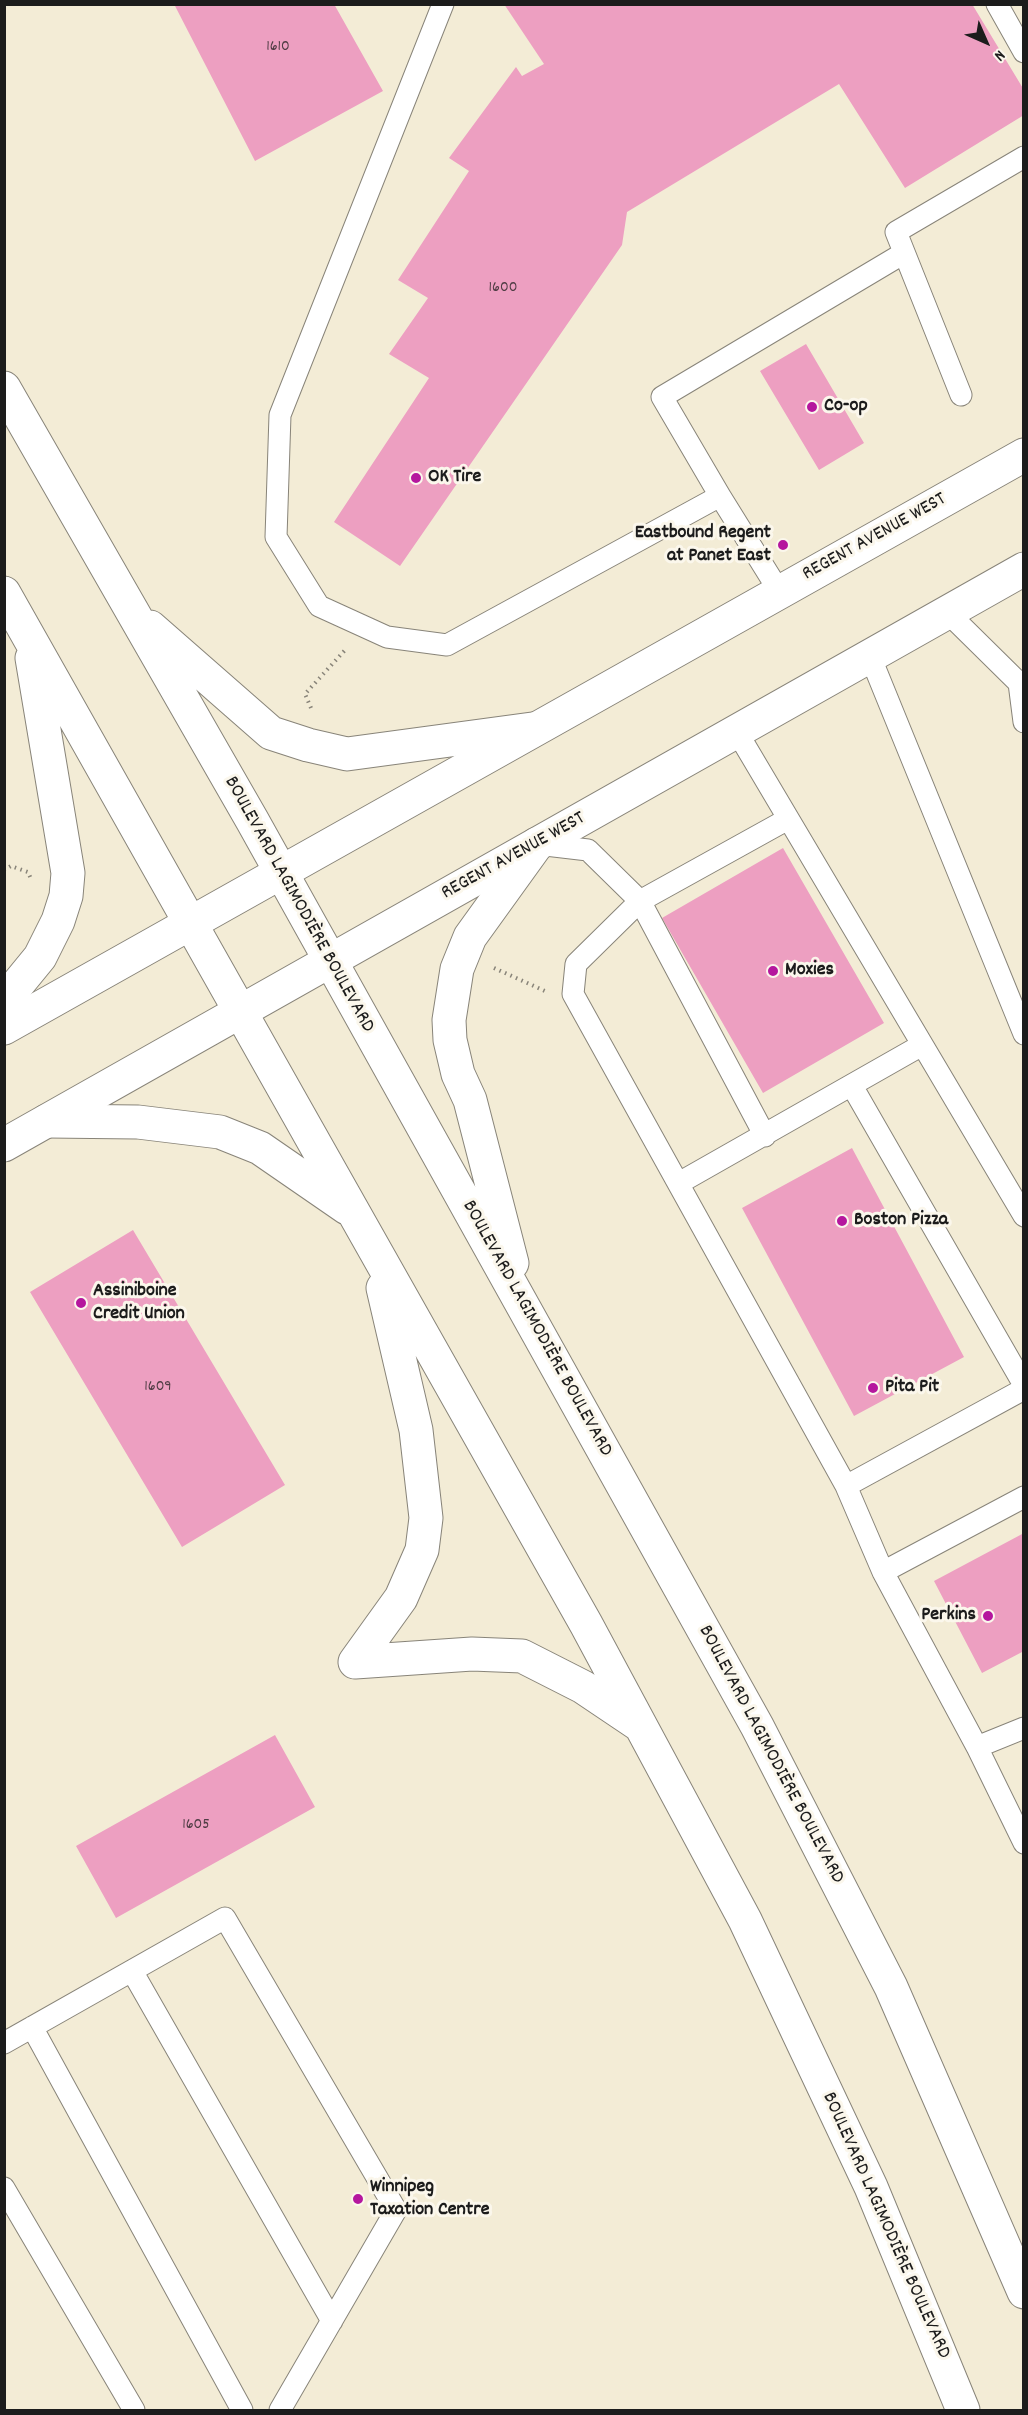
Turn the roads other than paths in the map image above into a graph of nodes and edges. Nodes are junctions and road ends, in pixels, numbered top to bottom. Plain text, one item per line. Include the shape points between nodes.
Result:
1 (443, 4) edge
2 (997, 4) edge
3 (1023, 52) edge
4 (1023, 157) edge
5 (904, 254) junction
6 (4, 388) edge
7 (961, 395) dead end
8 (1023, 455) edge
9 (720, 496) junction
10 (1023, 569) edge
11 (779, 591) junction
12 (4, 593) edge
13 (130, 610) junction
14 (947, 612) junction
15 (28, 635) junction
16 (870, 656) junction
17 (1021, 682) edge
18 (1023, 722) edge
19 (532, 729) junction
20 (737, 732) junction
21 (788, 819) junction
22 (537, 844) junction
23 (280, 872) junction
24 (640, 901) junction
25 (190, 922) junction
26 (328, 960) junction
27 (4, 1001) edge
28 (240, 1011) junction
29 (4, 1028) edge
30 (1023, 1034) edge
31 (922, 1045) junction
32 (852, 1086) junction
33 (47, 1121) junction
34 (765, 1136) junction
35 (4, 1145) edge
36 (679, 1183) junction
37 (353, 1212) junction
38 (1023, 1216) edge
39 (374, 1251) junction
40 (523, 1305) junction
41 (1023, 1384) edge
42 (1023, 1389) edge
43 (846, 1486) junction
44 (1023, 1497) edge
45 (883, 1572) junction
46 (644, 1728) junction
47 (1023, 1728) edge
48 (976, 1747) junction
49 (1023, 1843) edge
50 (132, 1971) junction
51 (32, 2027) junction
52 (4, 2043) edge
53 (4, 2188) edge
54 (1023, 2292) edge
55 (332, 2321) junction
56 (134, 2410) edge
57 (242, 2410) edge
58 (280, 2410) edge
59 (963, 2410) edge

1 - 9 lane via 280,415 276,537 319,606 387,637 447,645
2 - 3 lane
4 - 5 lane via 896,232
5 - 7 lane
5 - 9 lane via 662,397
6 - 13 main road, BOULEVARD LAGIMODIÈRE BOULEVARD
8 - 11 main road, REGENT AVENUE WEST
9 - 11 lane
10 - 14 main road, REGENT AVENUE WEST
11 - 19 main road, REGENT AVENUE WEST
12 - 15 main road, BOULEVARD LAGIMODIÈRE BOULEVARD
13 - 19 main road via 271,733 308,745 347,754
13 - 23 main road, BOULEVARD LAGIMODIÈRE BOULEVARD
14 - 16 main road, REGENT AVENUE WEST
14 - 17 lane
15 - 25 main road, BOULEVARD LAGIMODIÈRE BOULEVARD
15 - 27 main road via 68,873 58,921 40,957
16 - 20 main road, REGENT AVENUE WEST
16 - 30 lane
17 - 18 lane
19 - 23 main road, REGENT AVENUE WEST
20 - 21 lane
20 - 22 main road, REGENT AVENUE WEST
21 - 24 lane
21 - 31 lane
22 - 24 lane via 588,850
22 - 26 main road, REGENT AVENUE WEST
22 - 40 main road via 470,937 457,969 449,1020 458,1074 470,1100
23 - 25 main road, REGENT AVENUE WEST
23 - 26 main road, BOULEVARD LAGIMODIÈRE BOULEVARD
24 - 34 lane
24 - 36 lane via 576,964 573,994
25 - 28 main road, BOULEVARD LAGIMODIÈRE BOULEVARD
25 - 29 main road, REGENT AVENUE WEST
26 - 28 main road, REGENT AVENUE WEST
26 - 40 main road, BOULEVARD LAGIMODIÈRE BOULEVARD
28 - 33 main road, REGENT AVENUE WEST
28 - 37 main road, BOULEVARD LAGIMODIÈRE BOULEVARD
31 - 32 lane
31 - 38 lane
32 - 34 lane
32 - 41 lane
33 - 35 main road, REGENT AVENUE WEST
33 - 37 main road via 138,1122 220,1132 260,1148
34 - 36 lane
36 - 43 lane
37 - 39 main road, BOULEVARD LAGIMODIÈRE BOULEVARD
39 - 46 main road, BOULEVARD LAGIMODIÈRE BOULEVARD
39 - 46 main road via 416,1430 426,1518 422,1550 401,1598 346,1666 472,1654 522,1656 583,1688
40 - 54 main road, BOULEVARD LAGIMODIÈRE BOULEVARD via 827,1859 891,1987
42 - 43 lane
43 - 45 lane
44 - 45 lane
45 - 48 lane
46 - 59 main road, BOULEVARD LAGIMODIÈRE BOULEVARD via 792,2018 871,2187
47 - 48 lane
48 - 49 lane
50 - 51 lane
50 - 55 lane
50 - 55 lane via 225,1918 396,2210
51 - 52 lane
51 - 57 lane
53 - 56 lane
55 - 58 lane

